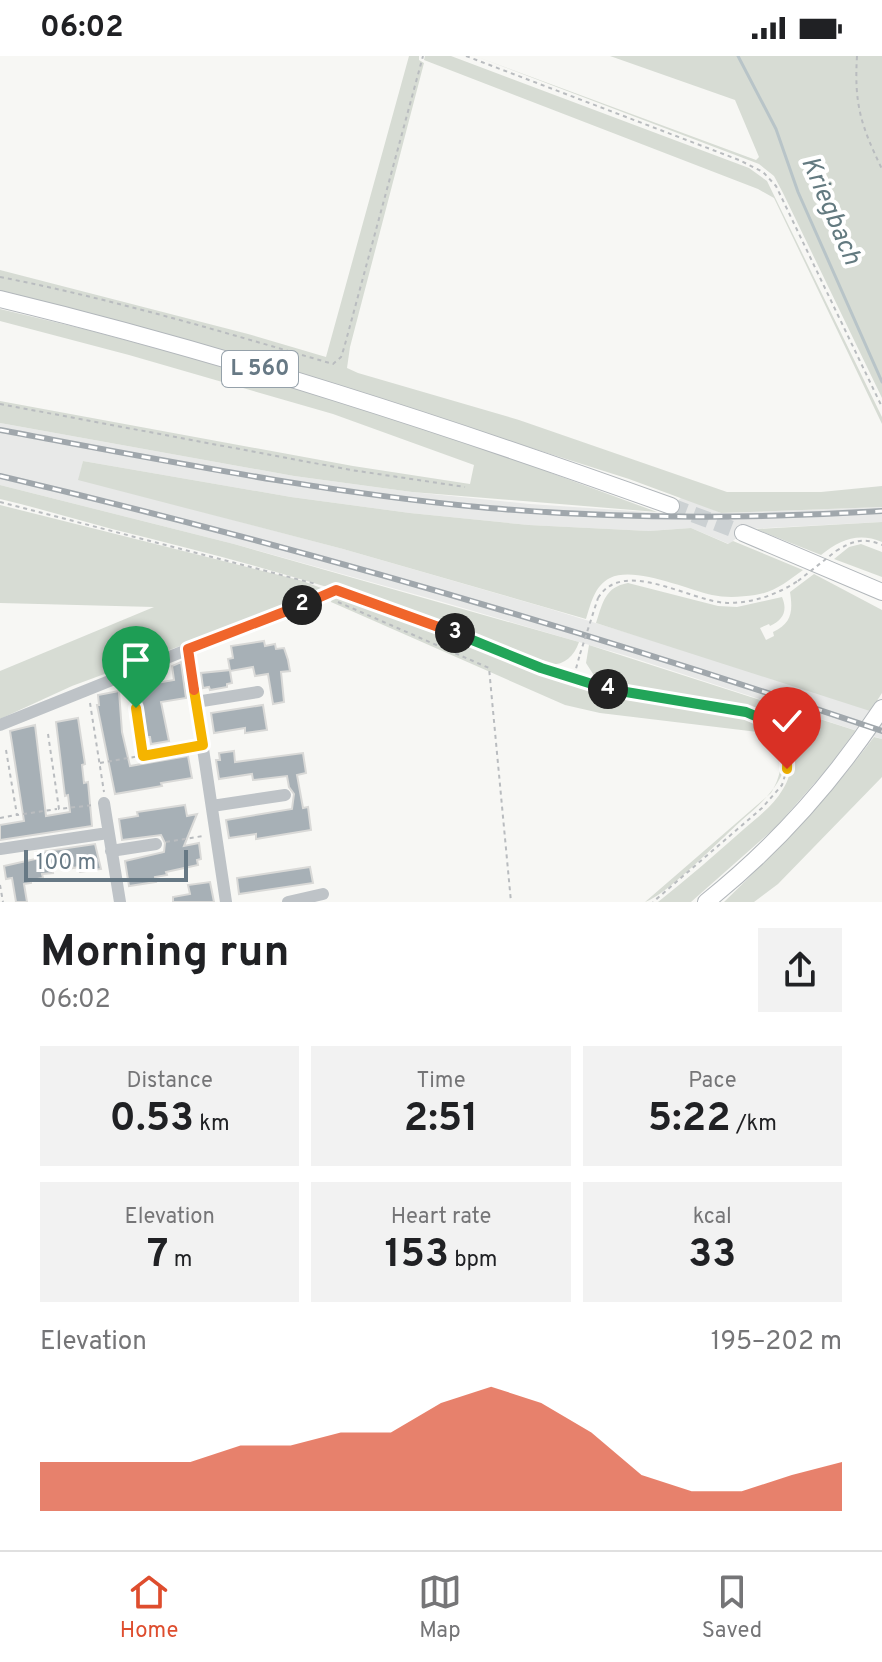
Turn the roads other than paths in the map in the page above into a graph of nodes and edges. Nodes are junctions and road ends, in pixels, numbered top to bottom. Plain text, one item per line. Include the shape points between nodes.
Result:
1 (0, 299) edge
2 (671, 506) tunnel mouth
3 (743, 533) tunnel mouth
4 (332, 592) road end
5 (882, 592) edge
6 (188, 649) junction
7 (258, 692) dead end
8 (196, 702) junction
9 (882, 708) edge
10 (0, 725) edge
11 (203, 745) junction
12 (157, 752) road end
13 (285, 795) dead end
14 (104, 803) road end
15 (212, 806) junction
16 (108, 833) junction
17 (156, 844) road end
18 (0, 849) edge
19 (111, 851) junction
20 (323, 894) dead end
21 (120, 902) edge
22 (226, 902) edge
23 (288, 902) edge
24 (706, 902) edge

1 - 2 main road, L 560 via 280,375
3 - 5 main road
4 - 6 street
6 - 8 street
6 - 10 street
7 - 8 street
8 - 11 street
9 - 24 main road via 808,806
11 - 12 street
11 - 15 street
13 - 15 street
14 - 16 street
15 - 22 street
16 - 18 street
16 - 19 street
17 - 19 street
19 - 21 street
20 - 23 street

